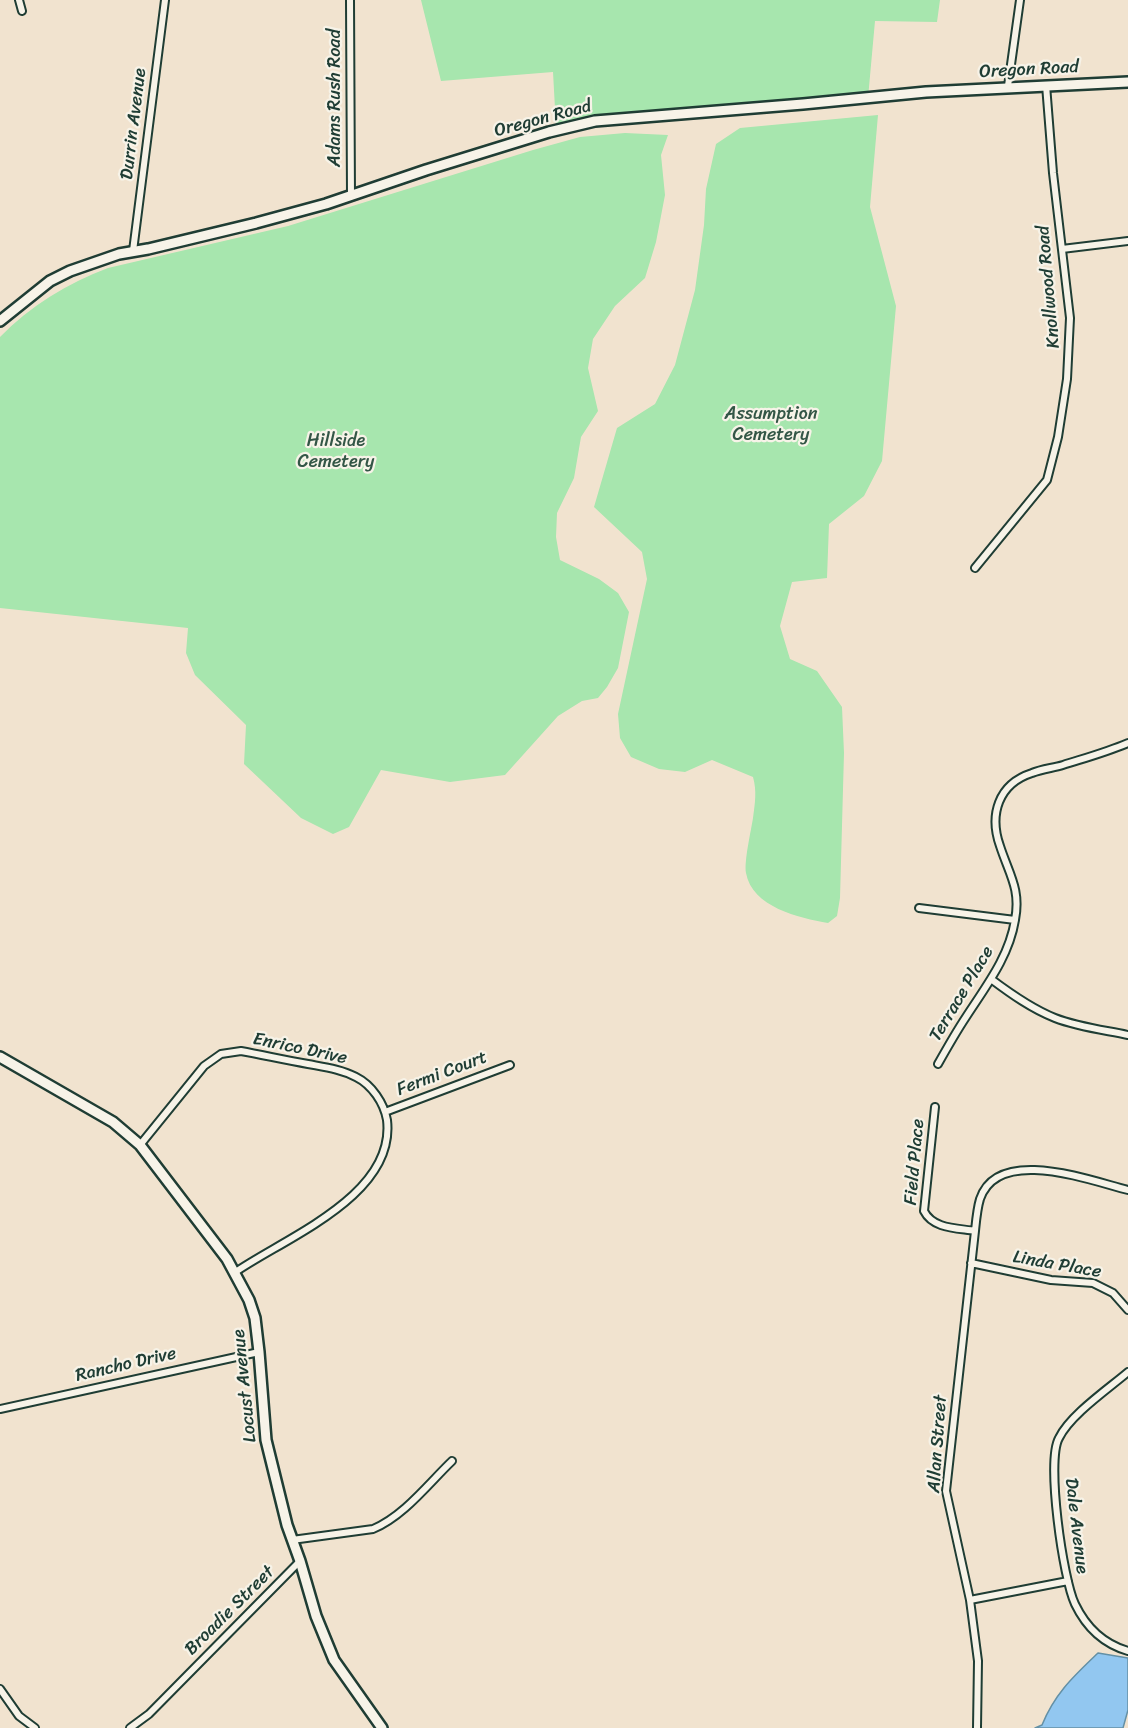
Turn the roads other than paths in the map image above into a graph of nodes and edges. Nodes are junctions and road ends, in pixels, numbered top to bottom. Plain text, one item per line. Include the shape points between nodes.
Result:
1 (19, 0) edge
2 (165, 0) edge
3 (350, 0) edge
4 (1020, 0) edge
5 (22, 11) dead end
6 (1128, 82) edge
7 (1046, 84) junction
8 (1008, 86) junction
9 (351, 196) junction
10 (1128, 241) edge
11 (1062, 249) junction
12 (133, 251) junction
13 (0, 321) edge
14 (975, 568) dead end
15 (1128, 743) edge
16 (919, 908) dead end
17 (1015, 920) junction
18 (991, 979) junction
19 (1128, 1035) edge
20 (0, 1057) edge
21 (938, 1064) dead end
22 (510, 1065) dead end
23 (935, 1107) dead end
24 (385, 1112) junction
25 (140, 1145) junction
26 (1128, 1190) edge
27 (975, 1231) junction
28 (971, 1263) junction
29 (234, 1273) junction
30 (1128, 1310) edge
31 (259, 1352) junction
32 (1128, 1372) edge
33 (0, 1409) edge
34 (452, 1461) dead end
35 (292, 1540) junction
36 (300, 1561) junction
37 (1068, 1581) junction
38 (970, 1600) junction
39 (1128, 1651) edge
40 (0, 1689) edge
41 (34, 1728) edge
42 (130, 1728) edge
43 (382, 1728) edge
44 (977, 1728) edge

1 - 5 street
2 - 12 street, Durrin Avenue
3 - 9 street, Adams Rush Road
4 - 8 street
6 - 7 street, Oregon Road
7 - 8 street, Oregon Road
7 - 11 street, Knollwood Road
8 - 9 street, Oregon Road via 595,121 549,132
9 - 12 street, Oregon Road
10 - 11 street
11 - 14 street, Knollwood Road via 1070,354 1051,470
12 - 13 street, Oregon Road via 50,281
15 - 17 street, Terrace Place via 1030,773 1008,788 996,812 995,831 1014,882 1018,901
16 - 17 street
17 - 18 street, Terrace Place via 1006,951
18 - 19 street via 1024,1003 1055,1018
18 - 21 street, Terrace Place
20 - 25 street, Locust Avenue via 113,1122
22 - 24 street, Fermi Court
23 - 27 street, Field Place via 924,1211 934,1223
24 - 25 street, Enrico Drive via 367,1083 348,1074 241,1051 229,1052 204,1066
24 - 29 street, Enrico Drive via 386,1140 375,1172 326,1218
25 - 29 street, Locust Avenue
26 - 27 street, Allan Street via 1053,1172 1013,1171 993,1181 984,1191
27 - 28 street, Allan Street
28 - 30 street, Linda Place via 1052,1280 1093,1283 1113,1293
28 - 38 street, Allan Street via 946,1491
29 - 31 street, Locust Avenue via 255,1318
31 - 33 street, Rancho Drive
31 - 35 street, Locust Avenue via 266,1440
32 - 37 street, Dale Avenue via 1070,1422 1058,1440 1055,1494
34 - 35 street via 379,1527
35 - 36 street, Locust Avenue
36 - 42 street, Broadie Street via 149,1714
36 - 43 street, Locust Avenue via 333,1660
37 - 38 street
37 - 39 street, Dale Avenue via 1076,1606 1094,1633
38 - 44 street, Allan Street via 978,1661
40 - 41 street via 19,1716

